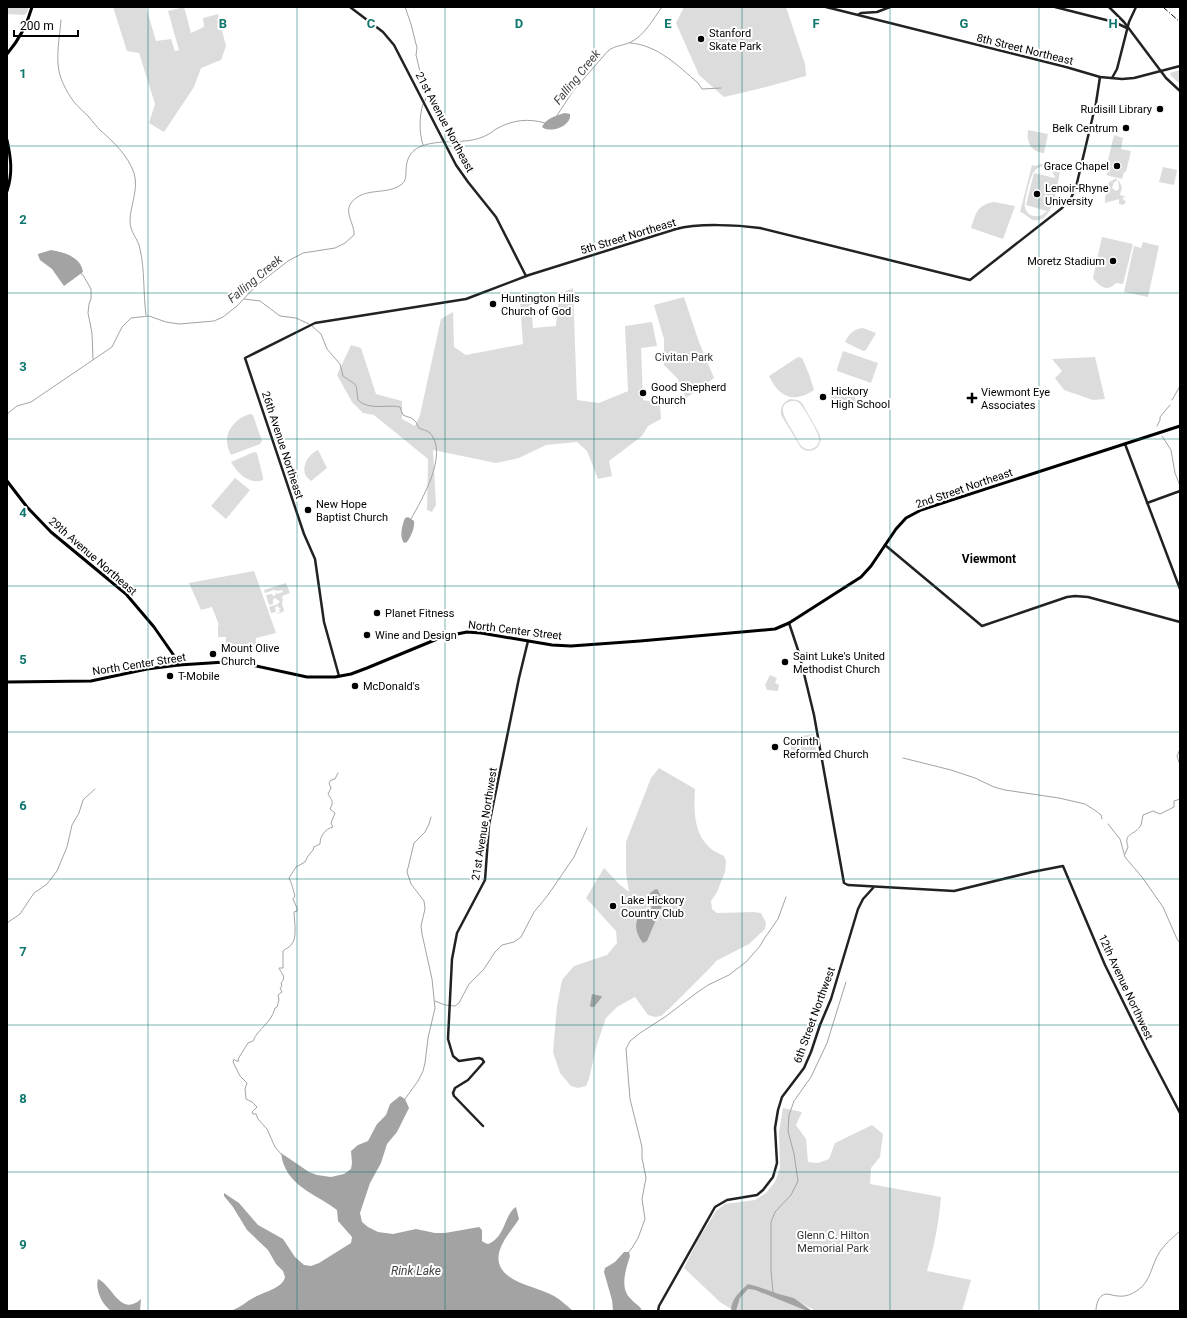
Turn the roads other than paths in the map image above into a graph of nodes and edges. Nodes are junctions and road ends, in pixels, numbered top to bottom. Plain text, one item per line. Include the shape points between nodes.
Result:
1 (32, 7) edge
2 (350, 7) edge
3 (826, 7) edge
4 (890, 7) edge
5 (1055, 7) edge
6 (1109, 7) edge
7 (1136, 7) edge
8 (859, 14) junction
9 (1128, 28) junction
10 (7, 54) edge
11 (1180, 66) edge
12 (1161, 71) junction
13 (1100, 77) junction
14 (1112, 78) junction
15 (1180, 91) edge
16 (7, 140) edge
17 (7, 191) edge
18 (526, 276) junction
19 (245, 358) joint
20 (1180, 426) edge
21 (1125, 444) junction
22 (7, 481) edge
23 (1180, 491) edge
24 (1147, 503) junction
25 (885, 545) junction
26 (1180, 589) edge
27 (1180, 622) edge
28 (789, 623) junction
29 (528, 641) junction
30 (179, 665) junction
31 (339, 676) junction
32 (7, 682) edge
33 (874, 887) junction
34 (1180, 1113) edge
35 (483, 1126) dead end
36 (658, 1311) edge

1 - 10 main road via 24,30
2 - 18 street, 21st Avenue Northeast via 384,32 394,45 456,165 496,217
3 - 8 street
4 - 8 street via 877,12
5 - 9 street
6 - 9 street
7 - 9 street
8 - 13 street, 8th Street Northeast
9 - 12 street
9 - 14 street via 1117,69
11 - 12 street, 8th Street Northeast
12 - 14 street, 8th Street Northeast via 1130,79
12 - 15 street
13 - 14 street, 8th Street Northeast
13 - 18 street, 5th Street Northeast via 1076,187 1070,201 970,280 784,233 738,226 682,227
16 - 17 main road via 12,169
18 - 19 street, 5th Street Northeast via 477,296 460,300 315,323
19 - 31 street, 26th Avenue Northeast via 304,534 314,555 324,622
20 - 21 main road, 2nd Street Northeast
21 - 24 street
21 - 25 main road, 2nd Street Northeast via 921,510 906,518
22 - 30 main road, 29th Avenue Northeast via 51,532 126,594 154,627
23 - 24 street
24 - 26 street
25 - 27 street via 982,626 1056,600 1075,596 1088,597
25 - 28 main road, 2nd Street Northeast via 863,575
28 - 29 main road, North Center Street via 766,631 602,644 571,646
28 - 33 street via 814,715 844,883
29 - 31 main road, North Center Street via 482,633 452,634 364,669
29 - 35 street, 21st Avenue Northwest via 490,825 485,880 458,930 451,970 448,1039 452,1053 459,1061 479,1058 483,1061 477,1071 455,1088 453,1093
30 - 31 main road, North Center Street via 241,663 307,677
30 - 32 main road, North Center Street via 91,681
33 - 34 street, 12th Avenue Northwest via 954,892 1063,866 1110,975
33 - 36 street, 6th Street Northwest via 858,909 831,999 811,1052 804,1068 786,1091 780,1104 775,1122 777,1162 774,1177 764,1190 757,1194 727,1200 715,1207 661,1301

